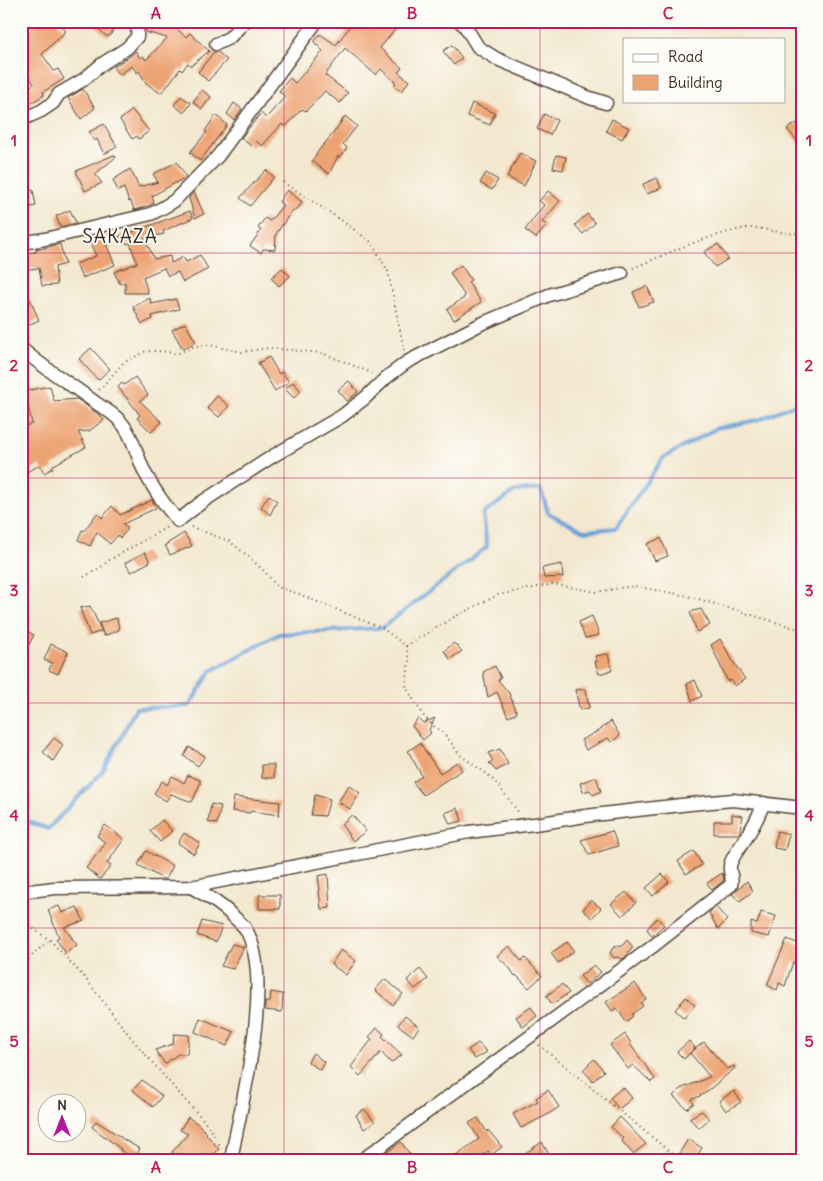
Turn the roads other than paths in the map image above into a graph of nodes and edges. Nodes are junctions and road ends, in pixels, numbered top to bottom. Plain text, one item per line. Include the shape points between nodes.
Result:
1 (141, 21) edge
2 (245, 21) edge
3 (317, 21) edge
4 (459, 21) edge
5 (216, 44) dead end
6 (606, 103) dead end
7 (21, 120) edge
8 (21, 243) edge
9 (622, 273) road end
10 (21, 348) edge
11 (764, 803) junction
12 (802, 808) edge
13 (191, 887) junction
14 (21, 892) edge
15 (231, 1159) edge
16 (362, 1160) edge

1 - 7 street via 137,37 127,48 60,94 53,103
2 - 5 street via 229,38
3 - 8 street via 218,156 174,200 151,214
4 - 6 street via 478,47 497,59
9 - 10 street via 549,295 481,324 407,362 342,416 273,456 178,521 145,473 118,418
11 - 12 street
11 - 13 street via 733,800 690,804 468,832
11 - 16 street via 734,854 729,870 731,885 652,947
13 - 14 street via 55,888
13 - 15 street via 213,899 244,927 256,960 258,988 253,1042

